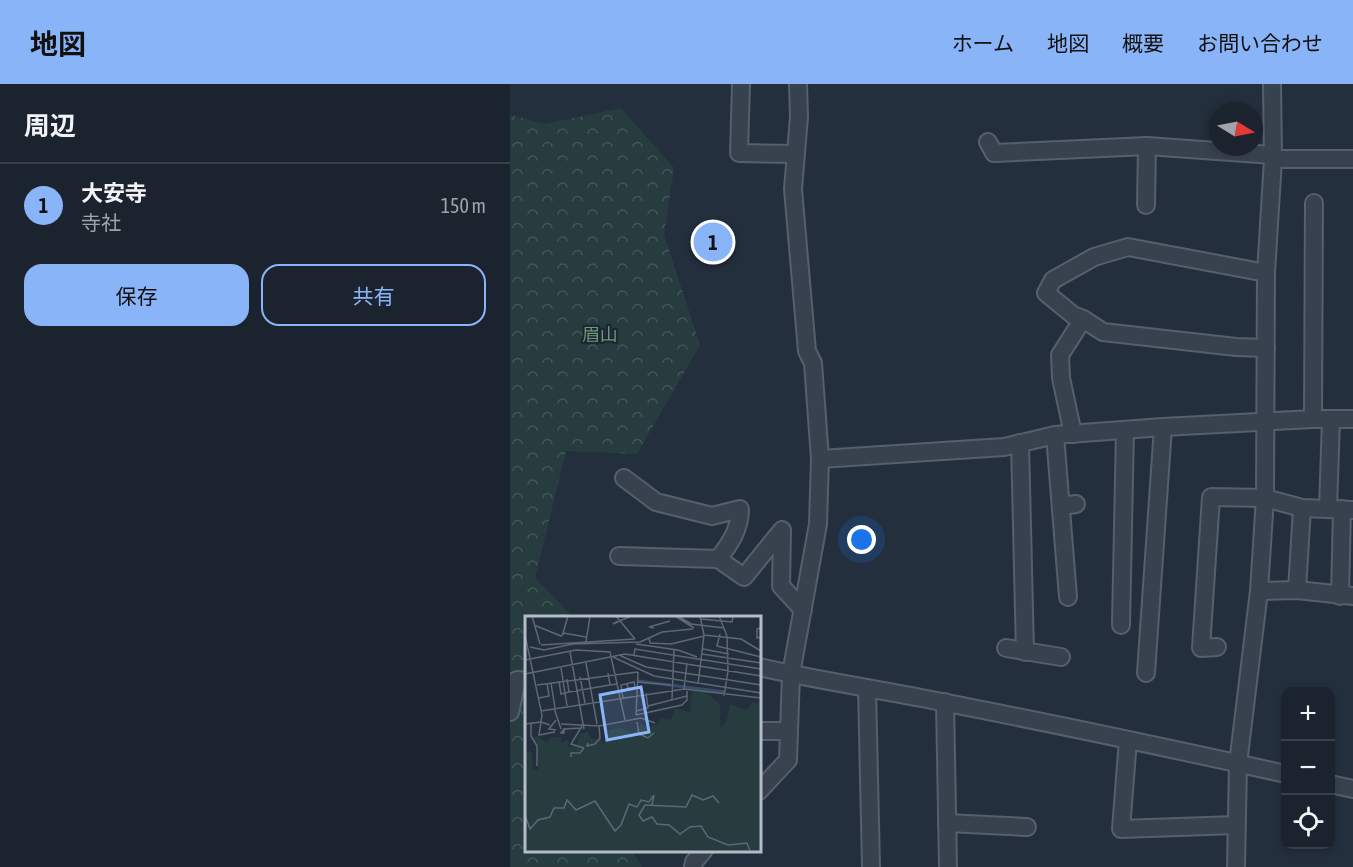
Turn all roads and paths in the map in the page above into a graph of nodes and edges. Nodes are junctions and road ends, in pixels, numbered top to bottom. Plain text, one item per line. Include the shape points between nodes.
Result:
1 (741, 84) edge
2 (798, 84) edge
3 (1272, 84) edge
4 (988, 142) dead end
5 (1147, 146) junction
6 (796, 154) junction
7 (1273, 157) junction
8 (1353, 159) edge
9 (1314, 203) dead end
10 (1146, 205) dead end
11 (1266, 273) junction
12 (1083, 319) junction
13 (1266, 348) junction
14 (1353, 418) edge
15 (1313, 419) junction
16 (1331, 419) junction
17 (1266, 421) junction
18 (1163, 427) junction
19 (1125, 429) junction
20 (1073, 434) junction
21 (1055, 435) junction
22 (1020, 443) junction
23 (820, 459) junction
24 (624, 478) dead end
25 (1265, 498) junction
26 (1302, 508) junction
27 (1341, 509) edge
28 (619, 556) dead end
29 (718, 559) junction
30 (1070, 586) dead end
31 (1297, 590) junction
32 (1259, 591) junction
33 (1346, 596) edge
34 (802, 610) junction
35 (1120, 625) dead end
36 (1217, 647) dead end
37 (1006, 648) dead end
38 (1025, 652) junction
39 (1061, 657) dead end
40 (760, 667) edge
41 (1146, 673) dead end
42 (791, 674) junction
43 (525, 681) edge
44 (867, 688) junction
45 (945, 702) junction
46 (510, 712) edge
47 (760, 731) edge
48 (789, 731) junction
49 (1128, 740) junction
50 (1238, 764) junction
51 (1281, 773) edge
52 (1335, 785) edge
53 (1353, 789) edge
54 (760, 790) edge
55 (947, 823) junction
56 (1236, 825) junction
57 (1027, 826) dead end
58 (702, 852) edge
59 (693, 867) edge
60 (871, 867) edge
61 (948, 867) edge
62 (1236, 867) edge

1 - 6 street via 739,153
2 - 6 street
3 - 7 street
4 - 5 street via 994,153
5 - 7 street
5 - 10 street
6 - 23 street via 793,189
7 - 8 street
7 - 11 street
9 - 15 street
11 - 12 street via 1128,247 1094,258 1053,280 1046,293
11 - 13 street
12 - 13 street via 1102,332
12 - 20 street via 1060,355
13 - 17 street
14 - 16 street
15 - 16 street
15 - 17 street
16 - 27 street
17 - 18 street
17 - 25 street
18 - 19 street
18 - 41 street
19 - 20 street
19 - 35 street
20 - 21 street
21 - 22 street
21 - 30 street via 1068,505
22 - 23 street
22 - 38 street
23 - 34 street via 818,524
24 - 29 street via 656,502 712,516 740,509 740,522
25 - 26 street
25 - 32 street
25 - 36 street via 1211,497 1201,648
26 - 27 street
26 - 31 street
27 - 33 street
28 - 29 street
29 - 34 street via 744,577 782,530 781,586
31 - 32 street
31 - 33 street
32 - 50 street
34 - 42 street
37 - 38 street
38 - 39 street
40 - 42 street
42 - 44 street
42 - 48 street
43 - 46 street via 518,680
44 - 45 street
44 - 60 street
45 - 49 street
45 - 55 street
47 - 48 street
48 - 54 street via 788,760
49 - 50 street
49 - 56 street via 1122,829
50 - 51 street
50 - 56 street
52 - 53 street
55 - 57 street
55 - 61 street
56 - 62 street
58 - 59 street

